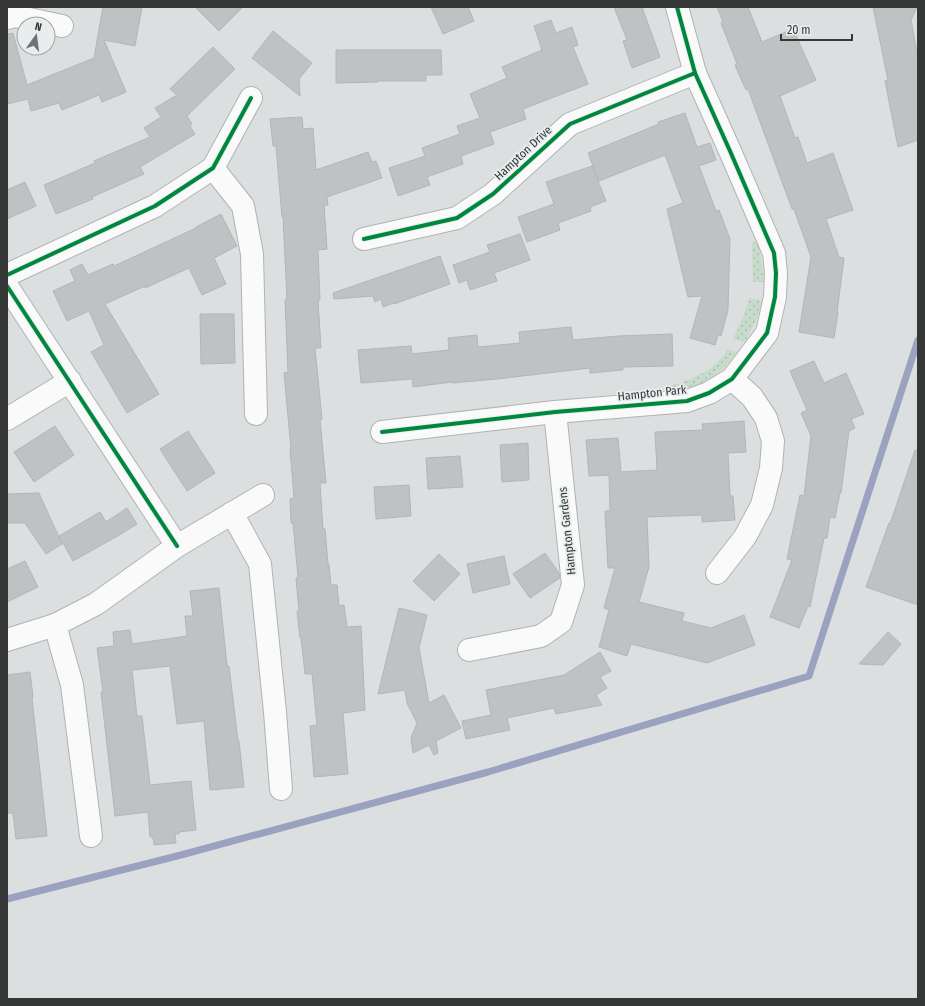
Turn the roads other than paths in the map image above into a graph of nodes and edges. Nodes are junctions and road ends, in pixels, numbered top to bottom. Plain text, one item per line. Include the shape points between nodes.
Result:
1 (677, 7) edge
2 (7, 18) edge
3 (62, 26) dead end
4 (695, 73) junction
5 (251, 98) dead end
6 (213, 168) junction
7 (364, 239) dead end
8 (7, 276) edge
9 (7, 286) edge
10 (732, 379) junction
11 (70, 381) junction
12 (555, 412) junction
13 (256, 414) dead end
14 (7, 419) edge
15 (382, 432) dead end
16 (263, 495) dead end
17 (232, 513) junction
18 (177, 546) junction
19 (717, 574) dead end
20 (55, 625) junction
21 (7, 640) edge
22 (469, 650) dead end
23 (281, 789) dead end
24 (91, 836) dead end

1 - 4 street, Hampton Park
2 - 3 street via 15,16
4 - 7 street, Hampton Drive via 570,124 493,194 457,218
4 - 10 street, Hampton Park via 774,253 775,297 767,333
5 - 6 street
6 - 8 street via 155,206
6 - 13 street via 243,206 245,213 252,254
9 - 11 street
10 - 12 street, Hampton Park via 709,394 687,401
10 - 19 street via 752,397 766,418 773,441 771,468 762,505 745,537
11 - 14 street
11 - 18 street
12 - 15 street, Hampton Park
12 - 22 street, Hampton Gardens via 573,585 561,622 541,636
16 - 17 street
17 - 18 street
17 - 23 street via 260,564 276,712
18 - 20 street via 96,604
20 - 21 street
20 - 24 street via 72,685

